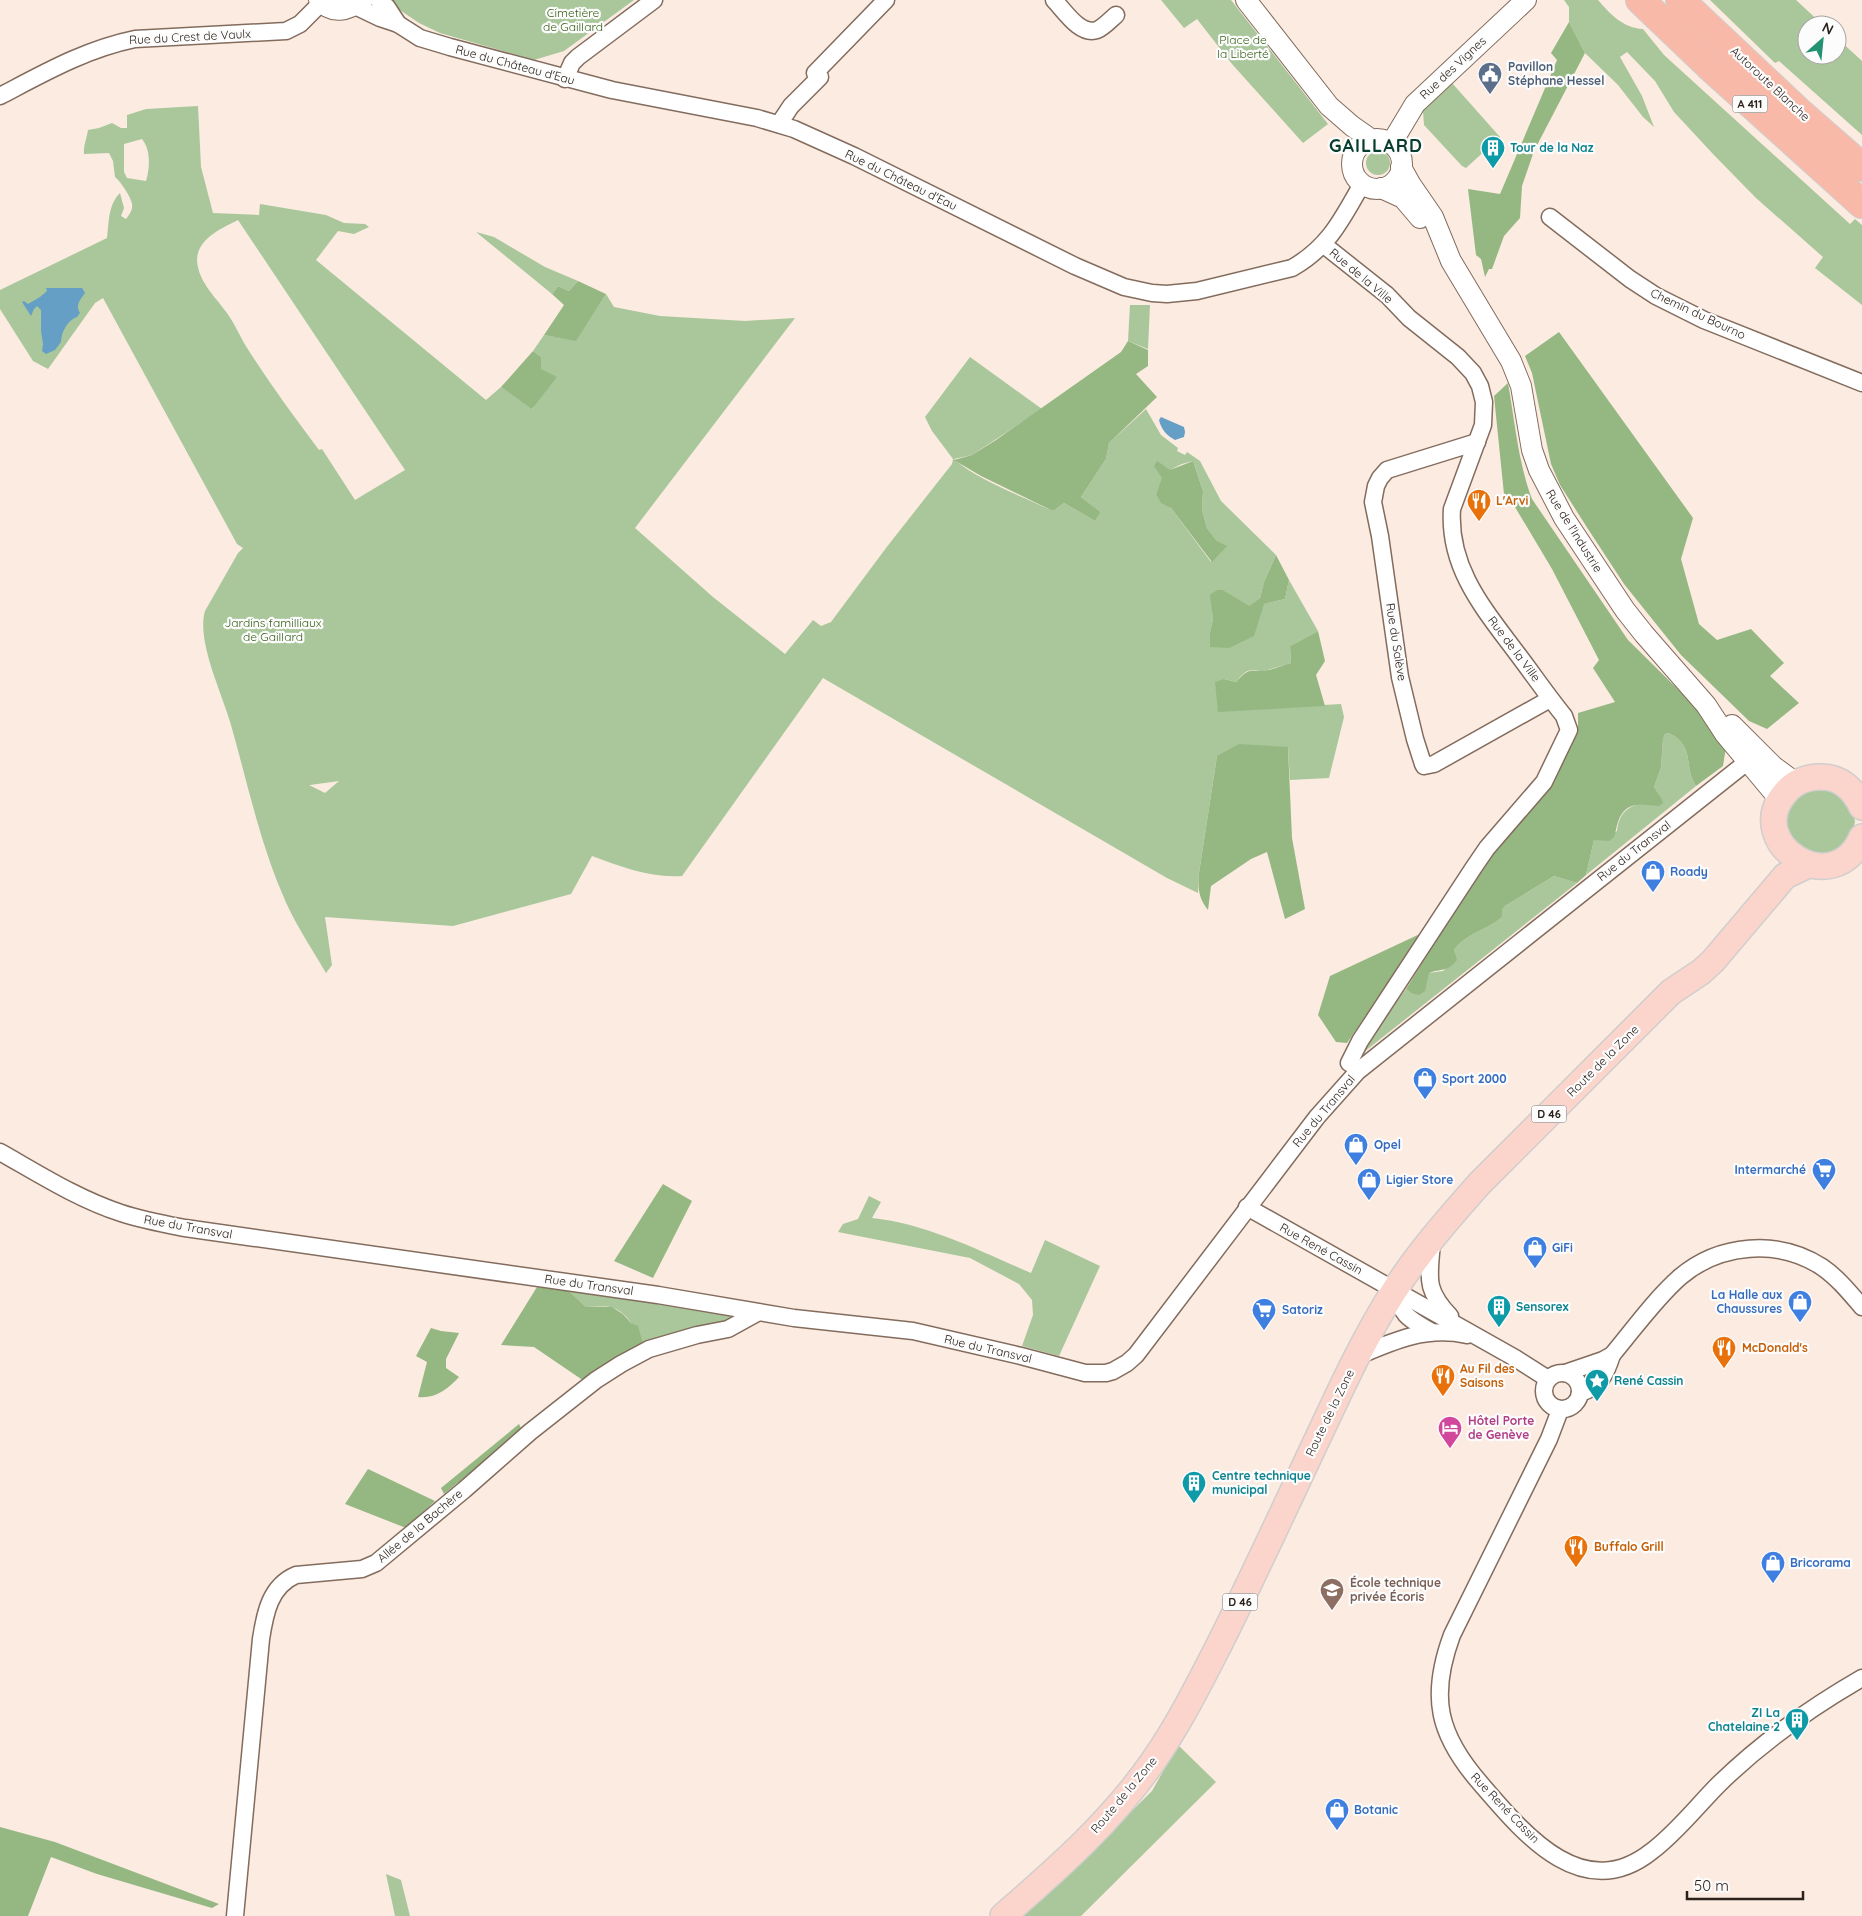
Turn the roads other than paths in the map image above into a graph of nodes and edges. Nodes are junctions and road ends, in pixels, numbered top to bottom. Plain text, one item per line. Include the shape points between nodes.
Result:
1 (378, 0) edge
2 (654, 0) edge
3 (886, 0) edge
4 (1054, 0) edge
5 (1246, 0) edge
6 (1526, 0) edge
7 (1640, 0) edge
8 (1680, 0) edge
9 (320, 2) edge
10 (358, 3) edge
11 (1116, 15) dead end
12 (398, 24) junction
13 (565, 79) junction
14 (0, 96) edge
15 (1329, 106) junction
16 (779, 124) junction
17 (1381, 142) junction
18 (1354, 156) junction
19 (1401, 167) junction
20 (1862, 167) edge
21 (1372, 186) junction
22 (1862, 204) edge
23 (1550, 217) dead end
24 (1324, 244) junction
25 (1492, 331) junction
26 (1862, 383) edge
27 (1477, 442) junction
28 (1550, 699) junction
29 (1706, 705) junction
30 (1748, 762) junction
31 (1852, 778) edge
32 (1788, 792) junction
33 (1861, 804) edge
34 (1862, 837) edge
35 (1785, 850) junction
36 (1808, 865) junction
37 (1671, 992) junction
38 (1349, 1063) dead end
39 (0, 1152) edge
40 (1247, 1207) junction
41 (1432, 1240) junction
42 (1395, 1290) junction
43 (1862, 1308) edge
44 (757, 1312) junction
45 (1432, 1332) junction
46 (1470, 1334) junction
47 (1612, 1355) junction
48 (1356, 1358) junction
49 (1566, 1373) junction
50 (1548, 1379) junction
51 (1580, 1393) junction
52 (1560, 1410) junction
53 (1862, 1678) edge
54 (234, 1916) edge
55 (1003, 1916) edge

1 - 12 street, Rue du Château d'Eau
2 - 13 street via 578,57
3 - 16 street via 815,73 820,77 791,106
4 - 11 street via 1078,25 1088,30 1100,28
5 - 15 street
6 - 17 street, Rue des Vignes via 1415,104
7 - 22 highway, A 411 via 1708,66
8 - 20 highway, Autoroute Blanche / A 411
9 - 10 street via 337,10 347,10
9 - 14 street, Rue du Crest de Vaulx via 300,24 286,31 112,43 88,51
10 - 12 street, Rue du Château d'Eau via 380,18
12 - 13 street, Rue du Château d'Eau via 420,38
13 - 16 street, Rue du Château d'Eau
15 - 17 street via 1352,126
15 - 18 street
16 - 24 street, Rue du Château d'Eau via 819,140 1088,272 1138,291 1181,294 1279,272 1304,261
17 - 18 street via 1359,147
17 - 19 street via 1400,156
18 - 21 street via 1353,170
19 - 21 street via 1395,181
19 - 25 street, Rue de l'Industrie via 1433,217 1448,256
21 - 24 street, Rue du Château d'Eau
21 - 25 street, Rue de l'Industrie via 1402,198 1416,212 1445,270
23 - 26 street, Chemin du Bourno via 1630,280 1656,296 1704,320
24 - 27 street, Rue de la Ville via 1387,295 1473,373 1484,402 1483,425
25 - 29 street, Rue de l'Industrie via 1517,374 1532,450 1553,499 1625,610
27 - 28 street, Rue de la Ville via 1452,509 1453,544 1458,562 1490,618
27 - 28 street, Rue du Salève via 1387,470 1374,494 1400,677 1424,766 1434,764
28 - 38 street, Rue de la Ville via 1567,720 1569,730 1544,782 1474,866
29 - 30 street, Rue de l'Industrie
29 - 32 street, Rue de l'Industrie via 1734,726 1773,766
30 - 32 street, Rue de l'Industrie
30 - 40 street, Rue du Transval via 1358,1071 1317,1117
31 - 32 main road via 1816,776
31 - 33 main road via 1851,789
32 - 35 main road via 1775,817 1778,838
34 - 36 main road via 1841,862 1827,866
35 - 36 main road
35 - 37 main road, Route de la Zone / D 46 via 1750,897 1697,953
36 - 37 main road, Route de la Zone / D 46 via 1785,876 1713,961
37 - 41 main road, Route de la Zone / D 46 via 1479,1184
39 - 44 street, Rue du Transval via 97,1204 128,1216 245,1237 675,1297
40 - 42 street, Rue René Cassin
40 - 44 street, Rue du Transval via 1136,1355 1120,1368 1106,1373 1085,1373 913,1331
41 - 42 main road, Route de la Zone / D 46
41 - 46 street, Rue René Cassin via 1431,1289 1437,1302
42 - 45 street, Rue René Cassin via 1406,1317
42 - 46 street, Rue René Cassin
42 - 48 main road, Route de la Zone / D 46
43 - 47 street via 1832,1275 1807,1259 1772,1249 1736,1250 1708,1259 1680,1277
44 - 54 street, Allée de la Bachère via 728,1329 649,1349 620,1364 530,1432 369,1567 296,1575 280,1585 266,1612 261,1639
45 - 46 street, Rue René Cassin
45 - 48 street, Rue René Cassin via 1404,1337
46 - 50 street, Rue René Cassin
47 - 49 street
47 - 51 street via 1601,1380 1593,1388
48 - 55 main road, Route de la Zone / D 46 via 1222,1638 1184,1712 1154,1761 1090,1835
49 - 50 street
49 - 51 street via 1576,1380
50 - 52 street via 1543,1388 1545,1398
51 - 52 street via 1574,1405
52 - 53 street, Rue René Cassin via 1549,1439 1452,1635 1439,1690 1444,1726 1460,1759 1541,1847 1565,1862 1589,1870 1613,1870 1639,1860 1776,1735

